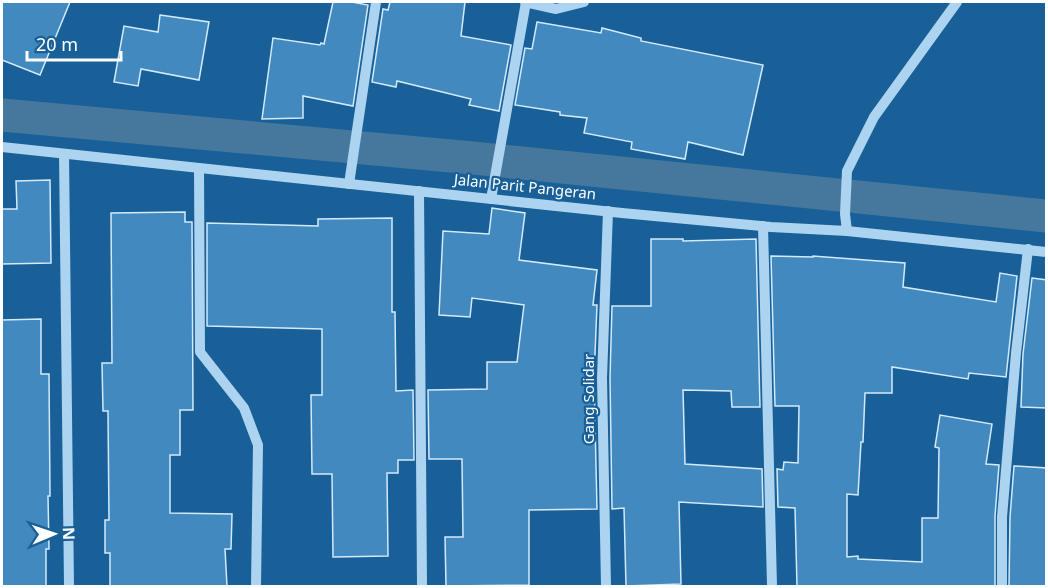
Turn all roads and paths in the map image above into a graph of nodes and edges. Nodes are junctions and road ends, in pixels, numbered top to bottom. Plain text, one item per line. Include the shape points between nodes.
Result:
1 (376, 2) edge
2 (525, 2) edge
3 (584, 2) edge
4 (957, 2) edge
5 (2, 147) edge
6 (64, 154) junction
7 (199, 168) junction
8 (349, 184) junction
9 (419, 191) junction
10 (491, 199) junction
11 (608, 211) junction
12 (763, 226) junction
13 (847, 231) junction
14 (1028, 249) junction
15 (1047, 252) edge
16 (69, 586) edge
17 (256, 586) edge
18 (422, 586) edge
19 (606, 586) edge
20 (772, 586) edge
21 (1002, 586) edge

1 - 8 street
2 - 3 street via 556,9
2 - 10 street
4 - 13 street via 874,117 847,171
5 - 6 street, Jalan Parit Pangeran
6 - 7 street, Jalan Parit Pangeran
6 - 16 street
7 - 8 street, Jalan Parit Pangeran
7 - 17 street via 200,352 244,408 258,445
8 - 9 street, Jalan Parit Pangeran
9 - 10 street, Jalan Parit Pangeran
9 - 18 street
10 - 11 street, Jalan Parit Pangeran
11 - 12 street, Jalan Parit Pangeran
11 - 19 street, Gang Solidar via 602,378
12 - 13 street, Jalan Parit Pangeran
12 - 20 street
13 - 14 street, Jalan Parit Pangeran
14 - 15 street, Jalan Parit Pangeran
14 - 21 street via 1002,517

